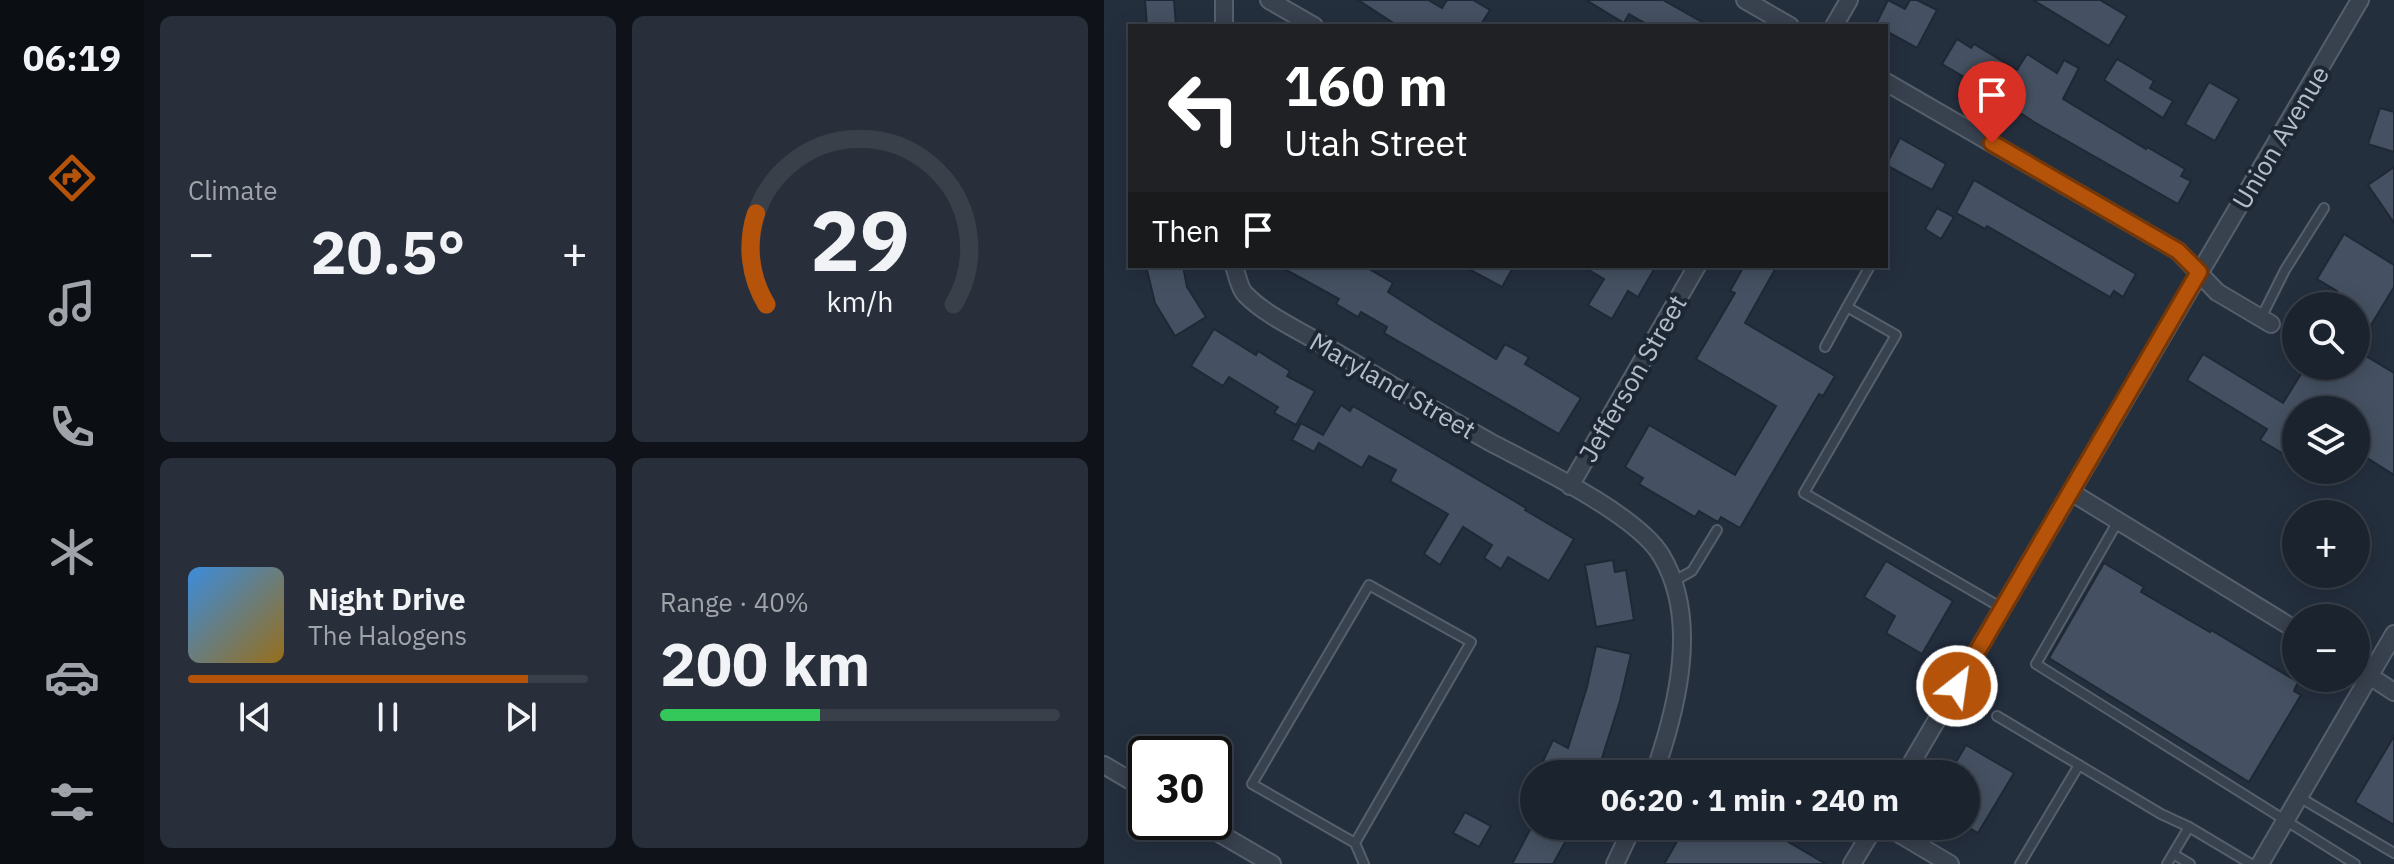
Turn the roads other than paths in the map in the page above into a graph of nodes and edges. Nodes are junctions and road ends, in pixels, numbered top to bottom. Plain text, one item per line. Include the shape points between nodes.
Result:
1 (1224, 0) edge
2 (1269, 0) edge
3 (1745, 0) edge
4 (1849, 0) edge
5 (2360, 0) edge
6 (1224, 24) edge
7 (1311, 24) edge
8 (1787, 24) edge
9 (1835, 24) edge
10 (1888, 83) edge
11 (2324, 208) dead end
12 (1235, 268) edge
13 (1696, 268) edge
14 (1869, 268) edge
15 (2199, 272) junction
16 (1847, 307) junction
17 (2266, 321) joint
18 (1825, 347) dead end
19 (1570, 486) junction
20 (2071, 492) junction
21 (2118, 521) junction
22 (1717, 530) dead end
23 (1674, 581) junction
24 (2002, 608) junction
25 (2282, 621) edge
26 (2394, 634) edge
27 (2370, 663) edge
28 (2370, 676) edge
29 (2352, 692) edge
30 (2394, 692) edge
31 (1997, 716) dead end
32 (1659, 760) edge
33 (1913, 760) edge
34 (1104, 765) edge
35 (2079, 765) junction
36 (1128, 779) edge
37 (2299, 797) junction
38 (2286, 820) junction
39 (2189, 827) junction
40 (1231, 840) edge
41 (1626, 840) edge
42 (1867, 840) edge
43 (1910, 840) edge
44 (1355, 843) junction
45 (2394, 853) edge
46 (2173, 854) junction
47 (2024, 863) edge
48 (1272, 864) edge
49 (1364, 864) edge
50 (1615, 864) edge
51 (1852, 864) edge
52 (1950, 864) edge
53 (2167, 864) edge
54 (2190, 864) edge
55 (2251, 864) edge
56 (2260, 864) edge
57 (2355, 864) edge

1 - 6 street
2 - 7 street
3 - 8 street
4 - 9 street
5 - 15 street, Union Avenue
10 - 15 street via 2178,251
11 - 17 lane via 2285,270
12 - 19 street, Maryland Street via 1243,293 1271,313
13 - 19 street, Jefferson Street
14 - 16 lane
15 - 17 street via 2217,292
15 - 20 street, Union Avenue
16 - 18 lane
16 - 24 lane via 1896,335 1804,493
19 - 23 street, Jefferson Street via 1629,522 1660,553
20 - 21 street
20 - 24 street, Union Avenue
21 - 25 street
21 - 38 lane via 2036,664
22 - 23 lane via 1692,571
23 - 32 street, Jefferson Street via 1681,644
24 - 33 street, Union Avenue
26 - 27 street
28 - 30 street
29 - 37 street
31 - 35 lane
34 - 36 street
35 - 39 lane
35 - 47 lane
37 - 38 street
37 - 45 lane
38 - 56 street
38 - 57 lane
39 - 46 lane
39 - 55 lane
40 - 48 street
41 - 50 street
42 - 51 street
43 - 52 street
44 - 44 lane via 1471,642 1369,585 1252,784
44 - 49 lane
46 - 53 lane
46 - 54 lane

